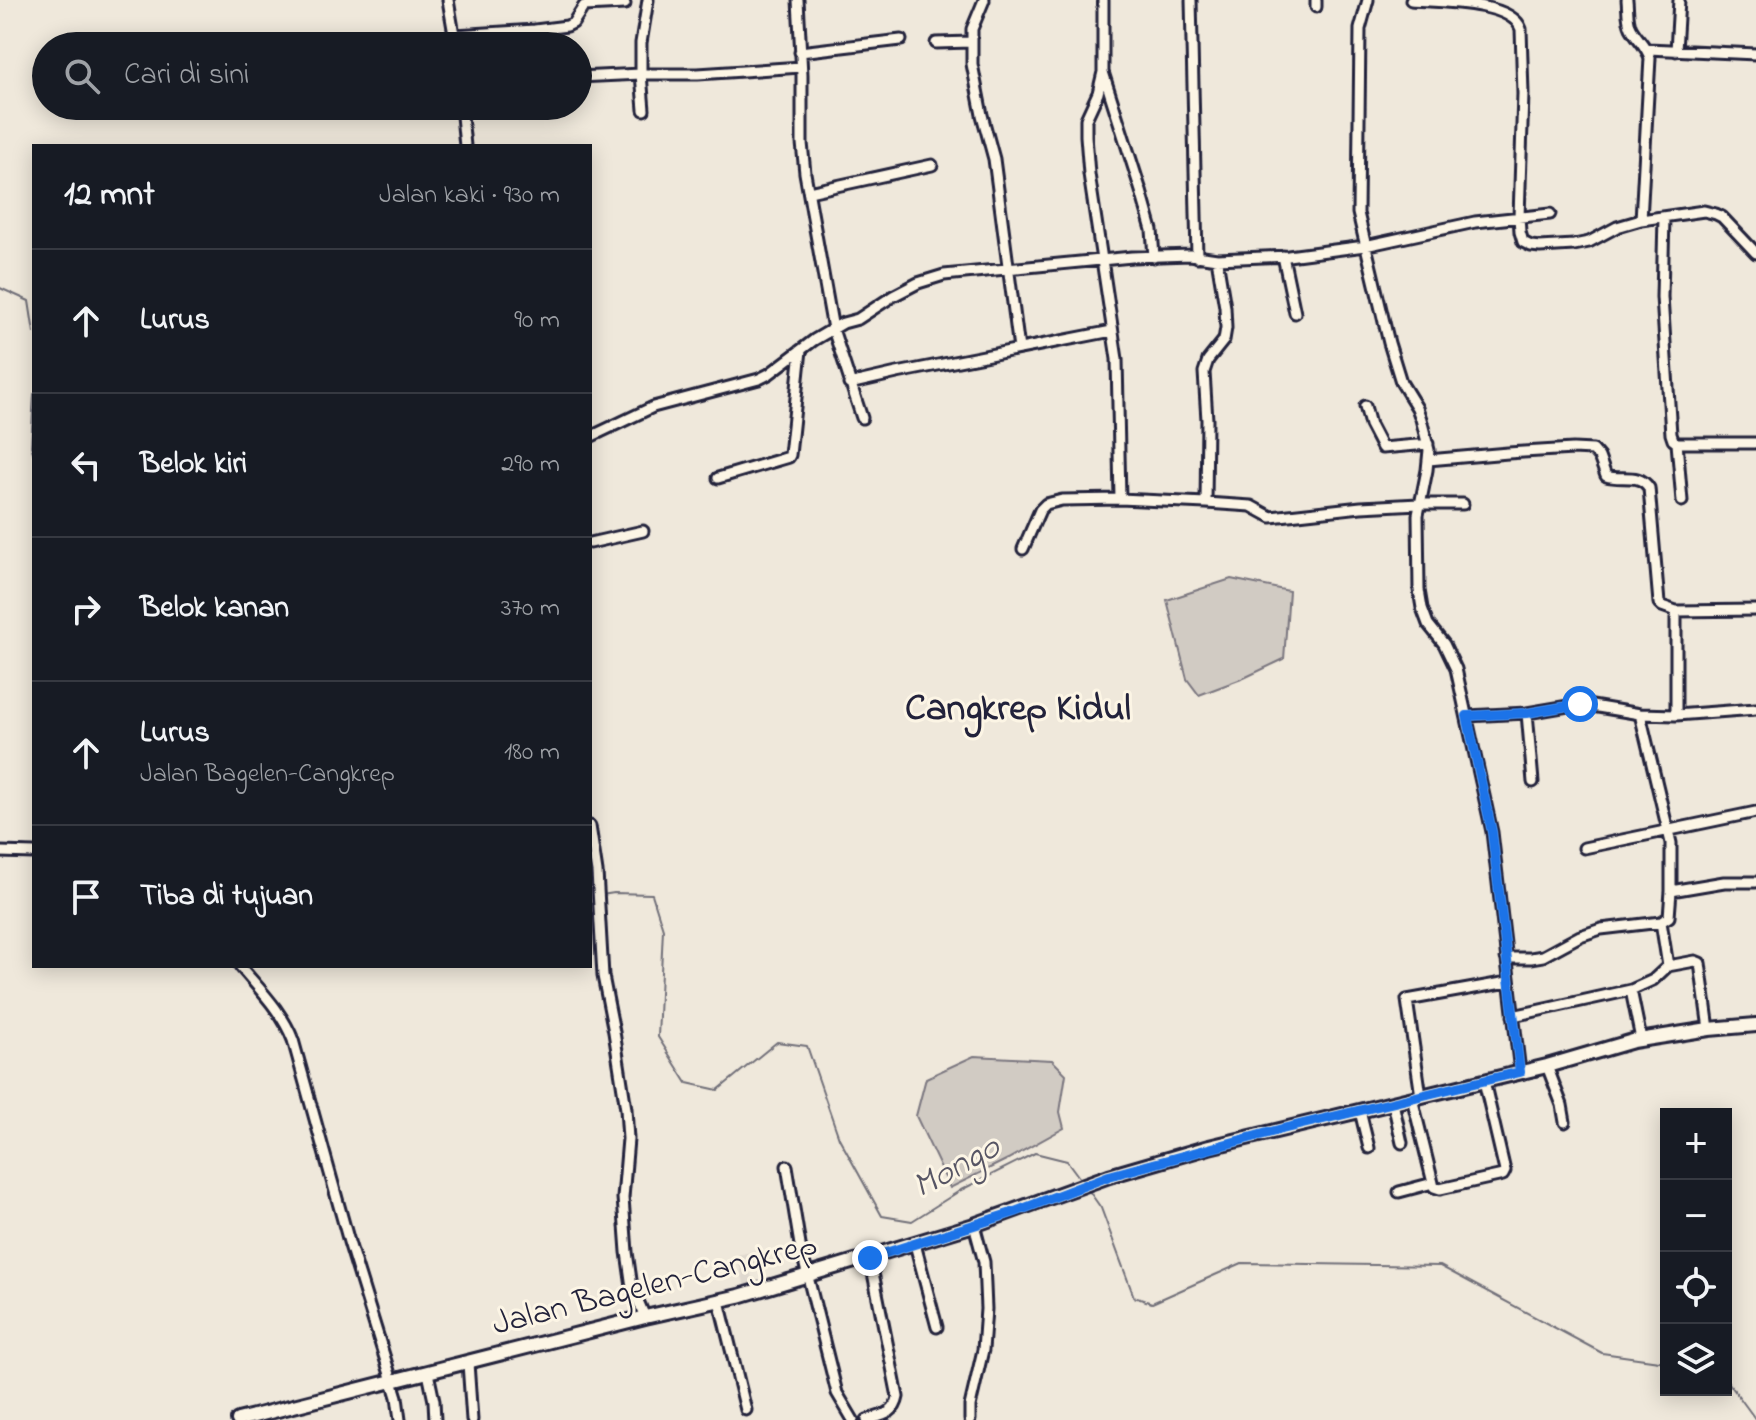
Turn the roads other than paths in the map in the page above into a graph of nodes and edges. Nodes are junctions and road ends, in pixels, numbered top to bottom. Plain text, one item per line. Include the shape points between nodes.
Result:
1 (448, 0) edge
2 (648, 0) edge
3 (798, 0) edge
4 (984, 0) edge
5 (1103, 0) edge
6 (1191, 0) edge
7 (1368, 0) edge
8 (1411, 0) edge
9 (1627, 0) edge
10 (1679, 0) edge
11 (606, 2) edge
12 (625, 4) dead end
13 (535, 30) joint
14 (454, 32) edge
15 (503, 32) edge
16 (901, 40) dead end
17 (971, 42) junction
18 (936, 43) dead end
19 (1756, 43) edge
20 (1648, 49) junction
21 (1676, 51) junction
22 (800, 52) junction
23 (1755, 54) edge
24 (801, 67) junction
25 (1103, 72) junction
26 (641, 74) junction
27 (592, 76) edge
28 (644, 110) dead end
29 (462, 120) edge
30 (465, 144) edge
31 (932, 165) dead end
32 (809, 192) junction
33 (1550, 214) dead end
34 (1519, 217) junction
35 (1664, 217) junction
36 (1641, 220) junction
37 (1365, 246) junction
38 (1756, 253) edge
39 (1283, 256) junction
40 (1154, 257) junction
41 (1197, 257) junction
42 (1103, 259) junction
43 (1217, 259) junction
44 (1009, 269) junction
45 (1295, 313) dead end
46 (833, 329) junction
47 (1112, 331) junction
48 (1019, 349) junction
49 (801, 350) junction
50 (849, 384) junction
51 (1365, 406) dead end
52 (862, 418) dead end
53 (592, 436) edge
54 (1677, 443) junction
55 (1756, 443) edge
56 (1428, 444) junction
57 (1428, 460) junction
58 (718, 478) dead end
59 (1120, 499) junction
60 (1682, 501) dead end
61 (1206, 503) junction
62 (1419, 504) junction
63 (1463, 504) dead end
64 (643, 531) dead end
65 (592, 543) edge
66 (1023, 549) dead end
67 (1756, 610) edge
68 (1676, 611) junction
69 (1756, 709) edge
70 (1527, 713) junction
71 (1640, 714) junction
72 (1676, 715) junction
73 (1467, 716) junction
74 (1533, 782) dead end
75 (1756, 812) edge
76 (1668, 831) junction
77 (592, 839) edge
78 (1584, 848) dead end
79 (0, 852) edge
80 (32, 853) edge
81 (1756, 882) edge
82 (1671, 891) junction
83 (1661, 922) junction
84 (1506, 958) junction
85 (1668, 966) junction
86 (242, 968) edge
87 (1508, 982) junction
88 (1631, 990) junction
89 (1513, 1016) junction
90 (1756, 1025) edge
91 (1709, 1029) junction
92 (1641, 1039) junction
93 (1547, 1066) junction
94 (1520, 1072) junction
95 (1484, 1081) junction
96 (1416, 1097) junction
97 (1393, 1103) junction
98 (1360, 1111) junction
99 (1565, 1122) dead end
100 (1402, 1143) dead end
101 (1369, 1148) dead end
102 (787, 1166) dead end
103 (1433, 1183) junction
104 (1399, 1192) dead end
105 (974, 1225) junction
106 (915, 1244) junction
107 (870, 1258) junction
108 (807, 1277) junction
109 (719, 1301) junction
110 (645, 1317) junction
111 (937, 1327) dead end
112 (468, 1363) junction
113 (428, 1373) junction
114 (393, 1381) junction
115 (746, 1410) dead end
116 (238, 1420) edge
117 (400, 1420) edge
118 (435, 1420) edge
119 (472, 1420) edge
120 (853, 1420) edge
121 (867, 1420) edge
122 (970, 1420) edge

1 - 14 street
2 - 26 street
3 - 22 street
4 - 17 street
5 - 25 street
6 - 41 street
7 - 37 street via 1360,29 1357,179
8 - 34 street via 1494,10 1519,23
9 - 20 street via 1632,31
10 - 21 street
11 - 12 street
11 - 13 street via 584,6 567,26
13 - 15 street
16 - 22 street
17 - 18 street
17 - 44 street
19 - 23 street
20 - 21 street
20 - 36 street
21 - 23 street
22 - 24 street
24 - 26 street
24 - 32 street
25 - 40 street via 1152,230
25 - 42 street via 1086,119
26 - 27 street
26 - 28 street
29 - 30 street
31 - 32 street
32 - 46 street
33 - 34 street
34 - 36 street via 1523,242 1540,247 1589,242
34 - 37 street
35 - 36 street
35 - 38 street via 1716,214
35 - 54 street via 1662,297 1671,434
37 - 39 street
37 - 56 street via 1401,382 1417,408
39 - 43 street
39 - 45 street
40 - 41 street
40 - 42 street
41 - 43 street
42 - 44 street
42 - 47 street
43 - 61 street via 1226,328 1204,372
44 - 46 street via 918,283
44 - 48 street
46 - 49 street
46 - 50 street
47 - 48 street
47 - 59 street
48 - 50 street
49 - 53 street via 759,379 653,407
49 - 58 street via 790,455
50 - 52 street
51 - 56 street via 1382,448
54 - 55 street
54 - 60 street
56 - 57 street
57 - 62 street
57 - 68 street via 1593,450 1606,476 1638,478 1649,488 1659,603
59 - 61 street
59 - 66 street via 1046,504
61 - 62 street via 1251,506 1271,517
62 - 63 street
62 - 73 street via 1422,608 1456,669
64 - 65 street
67 - 68 street
68 - 72 street
69 - 72 street
70 - 71 street via 1580,704
70 - 73 street
70 - 74 street
71 - 72 street
71 - 76 street
73 - 84 street via 1492,832
75 - 76 street
76 - 78 street
76 - 82 street
77 - 110 street via 603,976 626,1109 627,1252 632,1287
79 - 80 street
81 - 82 street
82 - 83 street via 1669,917
83 - 84 street via 1601,929 1543,956
83 - 85 street
84 - 87 street
85 - 88 street
85 - 91 street via 1700,963
86 - 114 street via 288,1026
87 - 89 street
87 - 96 street via 1407,1000
88 - 89 street
88 - 92 street
89 - 94 street
90 - 91 main road, Jalan Bagelen-Cangkrep
91 - 92 main road, Jalan Bagelen-Cangkrep
92 - 93 main road, Jalan Bagelen-Cangkrep
93 - 94 main road, Jalan Bagelen-Cangkrep
93 - 99 street
94 - 95 main road, Jalan Bagelen-Cangkrep
95 - 96 main road, Jalan Bagelen-Cangkrep
95 - 103 street via 1505,1173 1440,1189
96 - 97 main road, Jalan Bagelen-Cangkrep
96 - 103 street
97 - 98 main road, Jalan Bagelen-Cangkrep
97 - 100 street
98 - 101 street
98 - 105 main road, Jalan Bagelen-Cangkrep via 1109,1176
102 - 108 street
103 - 104 street
105 - 106 main road, Jalan Bagelen-Cangkrep
105 - 122 street via 984,1262 986,1309
106 - 107 main road, Jalan Bagelen-Cangkrep
106 - 111 street
107 - 108 main road, Jalan Bagelen-Cangkrep
107 - 121 street via 898,1397 889,1413
108 - 109 main road, Jalan Bagelen-Cangkrep
108 - 120 street via 837,1393
109 - 110 main road, Jalan Bagelen-Cangkrep
109 - 115 street
110 - 112 main road, Jalan Bagelen-Cangkrep
112 - 113 main road, Jalan Bagelen-Cangkrep
112 - 119 street
113 - 114 main road, Jalan Bagelen-Cangkrep
113 - 118 street
114 - 116 main road, Jalan Bagelen-Cangkrep
114 - 117 street

